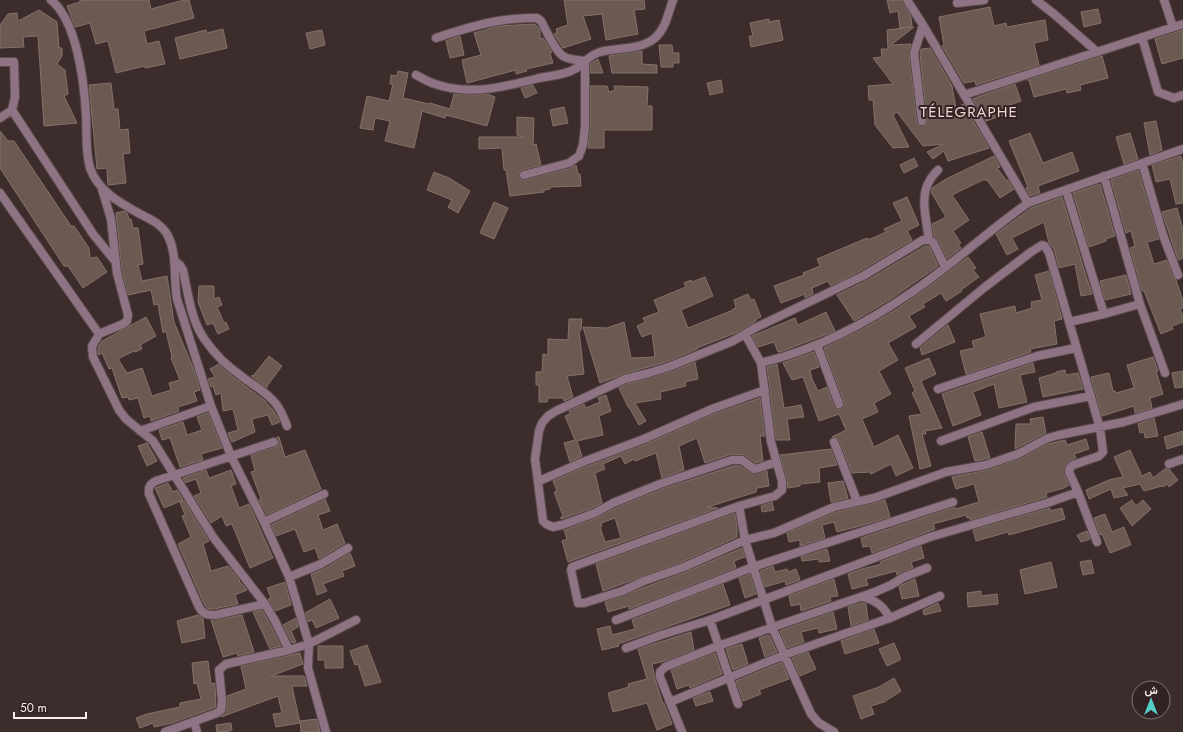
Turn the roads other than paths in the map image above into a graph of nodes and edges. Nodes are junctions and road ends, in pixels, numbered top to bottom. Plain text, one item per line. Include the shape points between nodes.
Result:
1 (51, 0) edge
2 (673, 0) edge
3 (907, 0) edge
4 (984, 0) edge
5 (1036, 0) edge
6 (1164, 0) edge
7 (957, 3) dead end
8 (1183, 24) edge
9 (923, 25) junction
10 (1173, 27) junction
11 (1142, 37) junction
12 (436, 38) dead end
13 (1096, 51) junction
14 (585, 61) junction
15 (0, 62) edge
16 (416, 75) dead end
17 (964, 95) junction
18 (1183, 95) edge
19 (12, 110) junction
20 (0, 118) edge
21 (922, 121) dead end
22 (1183, 150) edge
23 (1142, 163) junction
24 (938, 170) dead end
25 (524, 174) dead end
26 (1104, 176) junction
27 (102, 189) junction
28 (1066, 190) junction
29 (0, 193) edge
30 (1028, 203) junction
31 (929, 240) junction
32 (115, 260) junction
33 (175, 260) junction
34 (945, 267) junction
35 (1178, 275) dead end
36 (1140, 304) junction
37 (1104, 314) junction
38 (1069, 322) junction
39 (99, 334) junction
40 (745, 334) junction
41 (916, 344) dead end
42 (817, 345) junction
43 (1076, 348) junction
44 (761, 363) junction
45 (1165, 372) dead end
46 (938, 389) dead end
47 (765, 390) junction
48 (1091, 396) junction
49 (839, 404) dead end
50 (1183, 404) edge
51 (211, 406) junction
52 (287, 426) dead end
53 (1100, 428) junction
54 (140, 431) junction
55 (941, 441) dead end
56 (274, 442) dead end
57 (834, 442) dead end
58 (230, 456) junction
59 (1183, 459) edge
60 (776, 462) junction
61 (1169, 464) dead end
62 (174, 475) junction
63 (539, 482) junction
64 (1078, 492) junction
65 (324, 494) dead end
66 (857, 501) junction
67 (953, 502) dead end
68 (739, 506) junction
69 (264, 522) junction
70 (745, 540) junction
71 (1097, 542) dead end
72 (348, 548) dead end
73 (753, 568) junction
74 (927, 568) dead end
75 (289, 577) junction
76 (861, 596) junction
77 (940, 596) dead end
78 (764, 599) junction
79 (264, 604) junction
80 (890, 618) junction
81 (356, 620) dead end
82 (616, 620) dead end
83 (710, 620) junction
84 (772, 627) junction
85 (309, 644) junction
86 (718, 646) junction
87 (626, 648) dead end
88 (289, 650) junction
89 (784, 655) junction
90 (730, 677) junction
91 (670, 702) junction
92 (738, 704) dead end
93 (194, 721) junction
94 (165, 732) edge
95 (197, 732) edge
96 (326, 732) edge
97 (682, 732) edge
98 (834, 732) edge

1 - 27 street via 64,16 74,41 83,86 90,167 93,177
2 - 14 street via 662,31 654,39 641,45 600,52
3 - 9 street
4 - 7 street
5 - 13 street
6 - 10 street
8 - 10 street
9 - 17 street
9 - 21 street via 914,53
10 - 11 street
11 - 13 street
11 - 18 street via 1158,92 1174,98
12 - 14 street via 478,24 536,18 541,21 558,53 571,59
13 - 17 street
14 - 16 street via 566,72 478,90 441,86
14 - 25 street via 585,126 583,145 578,156 569,163
15 - 19 street via 14,62 15,98
17 - 30 street
19 - 20 street
19 - 32 street via 93,234
22 - 23 street
23 - 26 street
23 - 35 street via 1163,235
24 - 31 street via 929,181 925,193
26 - 28 street
26 - 36 street
27 - 32 street via 110,219
27 - 33 street via 160,225 170,240
28 - 30 street
28 - 37 street
29 - 39 street
30 - 34 street
31 - 34 street via 933,242
31 - 40 street via 920,242 863,276
32 - 39 street via 127,310 127,321
33 - 51 street via 177,299
33 - 52 street via 183,270 196,321 204,339 239,375 265,392 276,404
34 - 42 street via 913,292 872,318
36 - 37 street
36 - 45 street
37 - 38 street
38 - 41 street via 1049,253 1042,245 985,287
38 - 43 street
39 - 54 street via 92,346 93,357 119,410
40 - 44 street
40 - 63 street via 650,374 625,379 548,416 539,431 535,459
42 - 44 street
42 - 49 street
43 - 46 street via 1037,356
43 - 48 street
44 - 47 street
47 - 60 street
47 - 63 street via 712,409
48 - 53 street
48 - 55 street via 1034,407
50 - 53 street
51 - 54 street
51 - 58 street
53 - 64 street via 1103,452 1070,468 1069,472
53 - 66 street via 1048,438 1018,454 986,465 946,472 874,498
54 - 62 street via 153,441
56 - 58 street
57 - 66 street
58 - 62 street
58 - 69 street
59 - 61 street
60 - 63 street via 754,469 742,460 732,460 660,484 595,513 553,527 543,521
60 - 68 street via 782,485 781,493
62 - 79 street via 213,537
62 - 79 street via 150,484 149,494 202,613 215,615
64 - 71 street
64 - 78 street via 930,537
65 - 69 street
66 - 70 street via 824,511 774,533
67 - 73 street
68 - 70 street
68 - 70 street via 572,567 578,603 622,591
69 - 75 street
70 - 73 street
72 - 75 street via 321,564
73 - 78 street
73 - 82 street
74 - 76 street
75 - 85 street
76 - 80 street via 880,604
76 - 84 street
77 - 80 street
78 - 83 street
78 - 84 street
79 - 88 street
80 - 89 street
81 - 85 street
83 - 86 street
83 - 87 street
84 - 86 street
84 - 89 street
85 - 88 street
85 - 96 street via 308,668
86 - 90 street
86 - 91 street via 660,672
88 - 93 street via 222,666 219,670 221,710
89 - 90 street
89 - 98 street via 811,714 819,723
90 - 91 street
90 - 92 street
91 - 97 street
93 - 94 street
93 - 95 street

